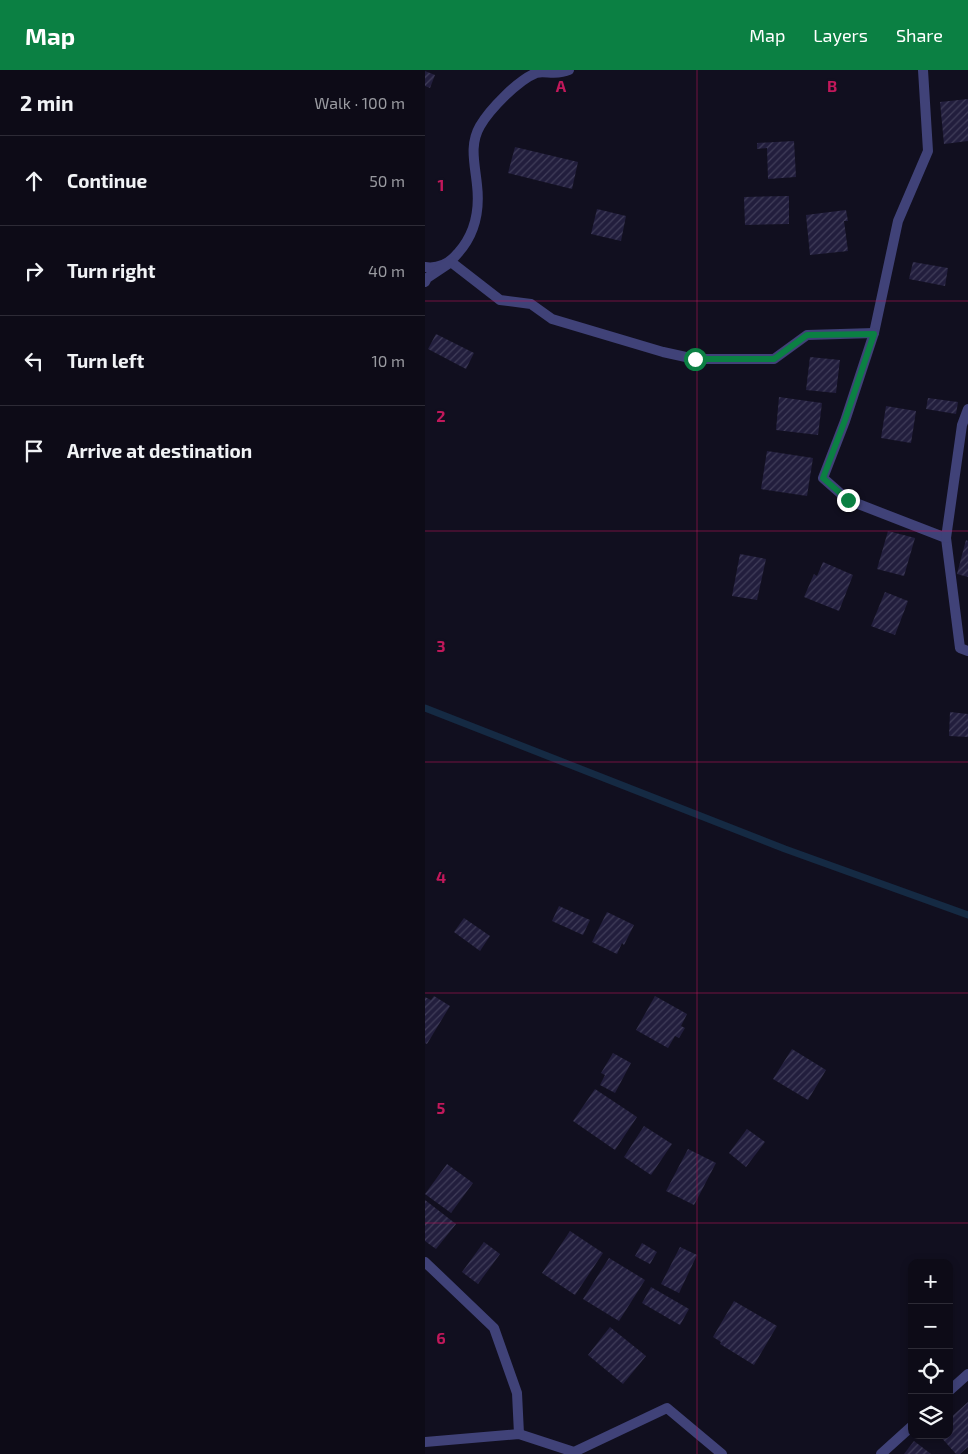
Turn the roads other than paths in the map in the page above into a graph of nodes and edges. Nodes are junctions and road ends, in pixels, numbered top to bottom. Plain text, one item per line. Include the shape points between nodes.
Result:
1 (569, 70) edge
2 (923, 70) edge
3 (451, 262) junction
4 (425, 267) edge
5 (425, 282) edge
6 (874, 334) junction
7 (968, 409) edge
8 (946, 538) junction
9 (968, 651) edge
10 (425, 1262) edge
11 (968, 1374) edge
12 (953, 1387) edge
13 (908, 1430) edge
14 (519, 1434) junction
15 (425, 1442) edge
16 (722, 1454) edge
17 (881, 1454) edge

1 - 3 street via 561,74 537,72 506,94 480,126 472,153 477,219 468,242
2 - 6 street via 928,151 898,221
3 - 4 street
3 - 5 street
3 - 6 street via 499,300 531,304 552,319 695,359 774,359 807,335
6 - 8 street via 823,478 848,500
7 - 8 street via 962,425
8 - 9 street via 961,648
10 - 14 street via 494,1328 517,1393
11 - 12 street
13 - 17 street
14 - 15 street
14 - 16 street via 574,1452 667,1408

